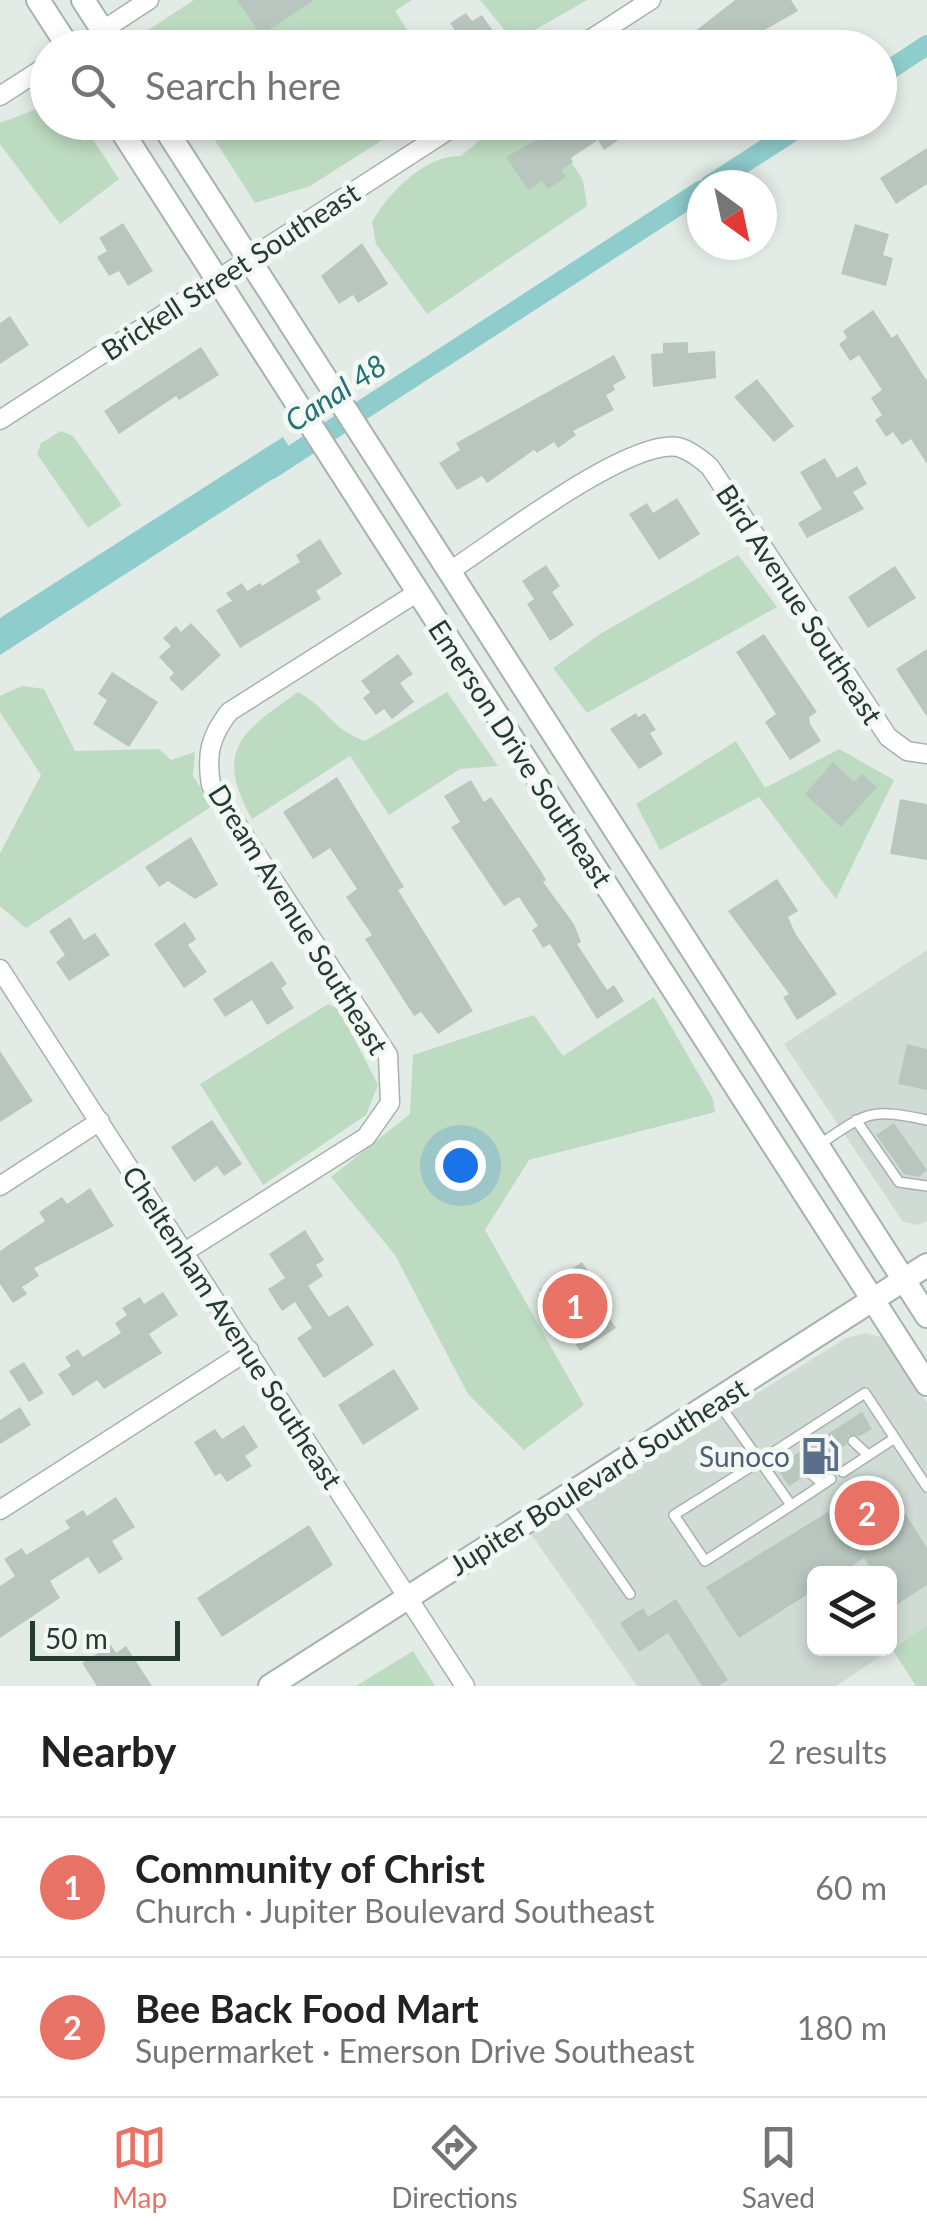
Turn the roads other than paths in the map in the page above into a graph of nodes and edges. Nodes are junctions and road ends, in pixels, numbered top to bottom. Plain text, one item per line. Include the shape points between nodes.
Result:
1 (38, 0) edge
2 (83, 0) edge
3 (149, 0) edge
4 (651, 0) edge
5 (57, 30) edge
6 (102, 30) edge
7 (117, 30) edge
8 (605, 30) edge
9 (30, 77) edge
10 (0, 96) edge
11 (127, 140) edge
12 (171, 140) edge
13 (433, 140) edge
14 (247, 260) junction
15 (215, 280) junction
16 (0, 420) edge
17 (450, 572) junction
18 (418, 592) junction
19 (927, 754) edge
20 (0, 969) edge
21 (856, 1120) junction
22 (927, 1120) edge
23 (100, 1121) junction
24 (817, 1146) junction
25 (0, 1186) edge
26 (927, 1186) edge
27 (186, 1251) junction
28 (927, 1265) edge
29 (903, 1280) junction
30 (872, 1300) junction
31 (927, 1316) edge
32 (249, 1350) junction
33 (927, 1384) edge
34 (717, 1400) junction
35 (825, 1418) junction
36 (837, 1428) dead end
37 (800, 1434) junction
38 (895, 1438) junction
39 (852, 1441) dead end
40 (812, 1444) dead end
41 (780, 1447) junction
42 (868, 1455) junction
43 (793, 1457) dead end
44 (760, 1461) junction
45 (843, 1472) dead end
46 (810, 1473) dead end
47 (927, 1487) edge
48 (563, 1498) junction
49 (791, 1505) junction
50 (0, 1510) edge
51 (630, 1594) dead end
52 (406, 1598) junction
53 (270, 1686) edge
54 (465, 1686) edge

1 - 5 street
2 - 6 street
3 - 7 street
4 - 8 street
9 - 10 street
11 - 15 street, Emerson Drive Southeast
12 - 14 street, Emerson Drive Southeast
13 - 14 street, Brickell Street Southeast
14 - 15 street, Brickell Street Southeast
14 - 17 street, Emerson Drive Southeast
15 - 16 street, Brickell Street Southeast
15 - 18 street, Emerson Drive Southeast
17 - 19 street, Bird Avenue Southeast via 622,459 678,448 711,468 888,737
17 - 24 street, Emerson Drive Southeast
18 - 27 street, Dream Avenue Southeast via 229,712 211,736 211,785 388,1055 390,1103 366,1136
18 - 30 street, Emerson Drive Southeast
20 - 23 street, Cheltenham Avenue Southeast
21 - 22 lane via 885,1111
21 - 24 lane
21 - 26 lane via 899,1182
23 - 25 street
23 - 27 street, Cheltenham Avenue Southeast
24 - 29 street, Emerson Drive Southeast
27 - 32 street, Cheltenham Avenue Southeast
28 - 29 street, Jupiter Boulevard Southeast
29 - 30 street, Jupiter Boulevard Southeast
29 - 31 street, Emerson Drive Southeast
30 - 33 street, Emerson Drive Southeast
30 - 34 street, Jupiter Boulevard Southeast
32 - 50 street
32 - 52 street, Cheltenham Avenue Southeast
34 - 44 lane
34 - 48 street, Jupiter Boulevard Southeast
35 - 36 lane
35 - 37 lane
35 - 38 lane via 865,1392
37 - 40 lane
37 - 41 lane
38 - 42 lane
38 - 47 lane
39 - 42 lane
41 - 43 lane
41 - 44 lane
42 - 45 lane
44 - 49 lane
44 - 49 lane via 674,1515 705,1561
46 - 49 lane via 827,1482
48 - 51 lane
48 - 52 street, Jupiter Boulevard Southeast
52 - 53 street, Jupiter Boulevard Southeast
52 - 54 street, Cheltenham Avenue Southeast

